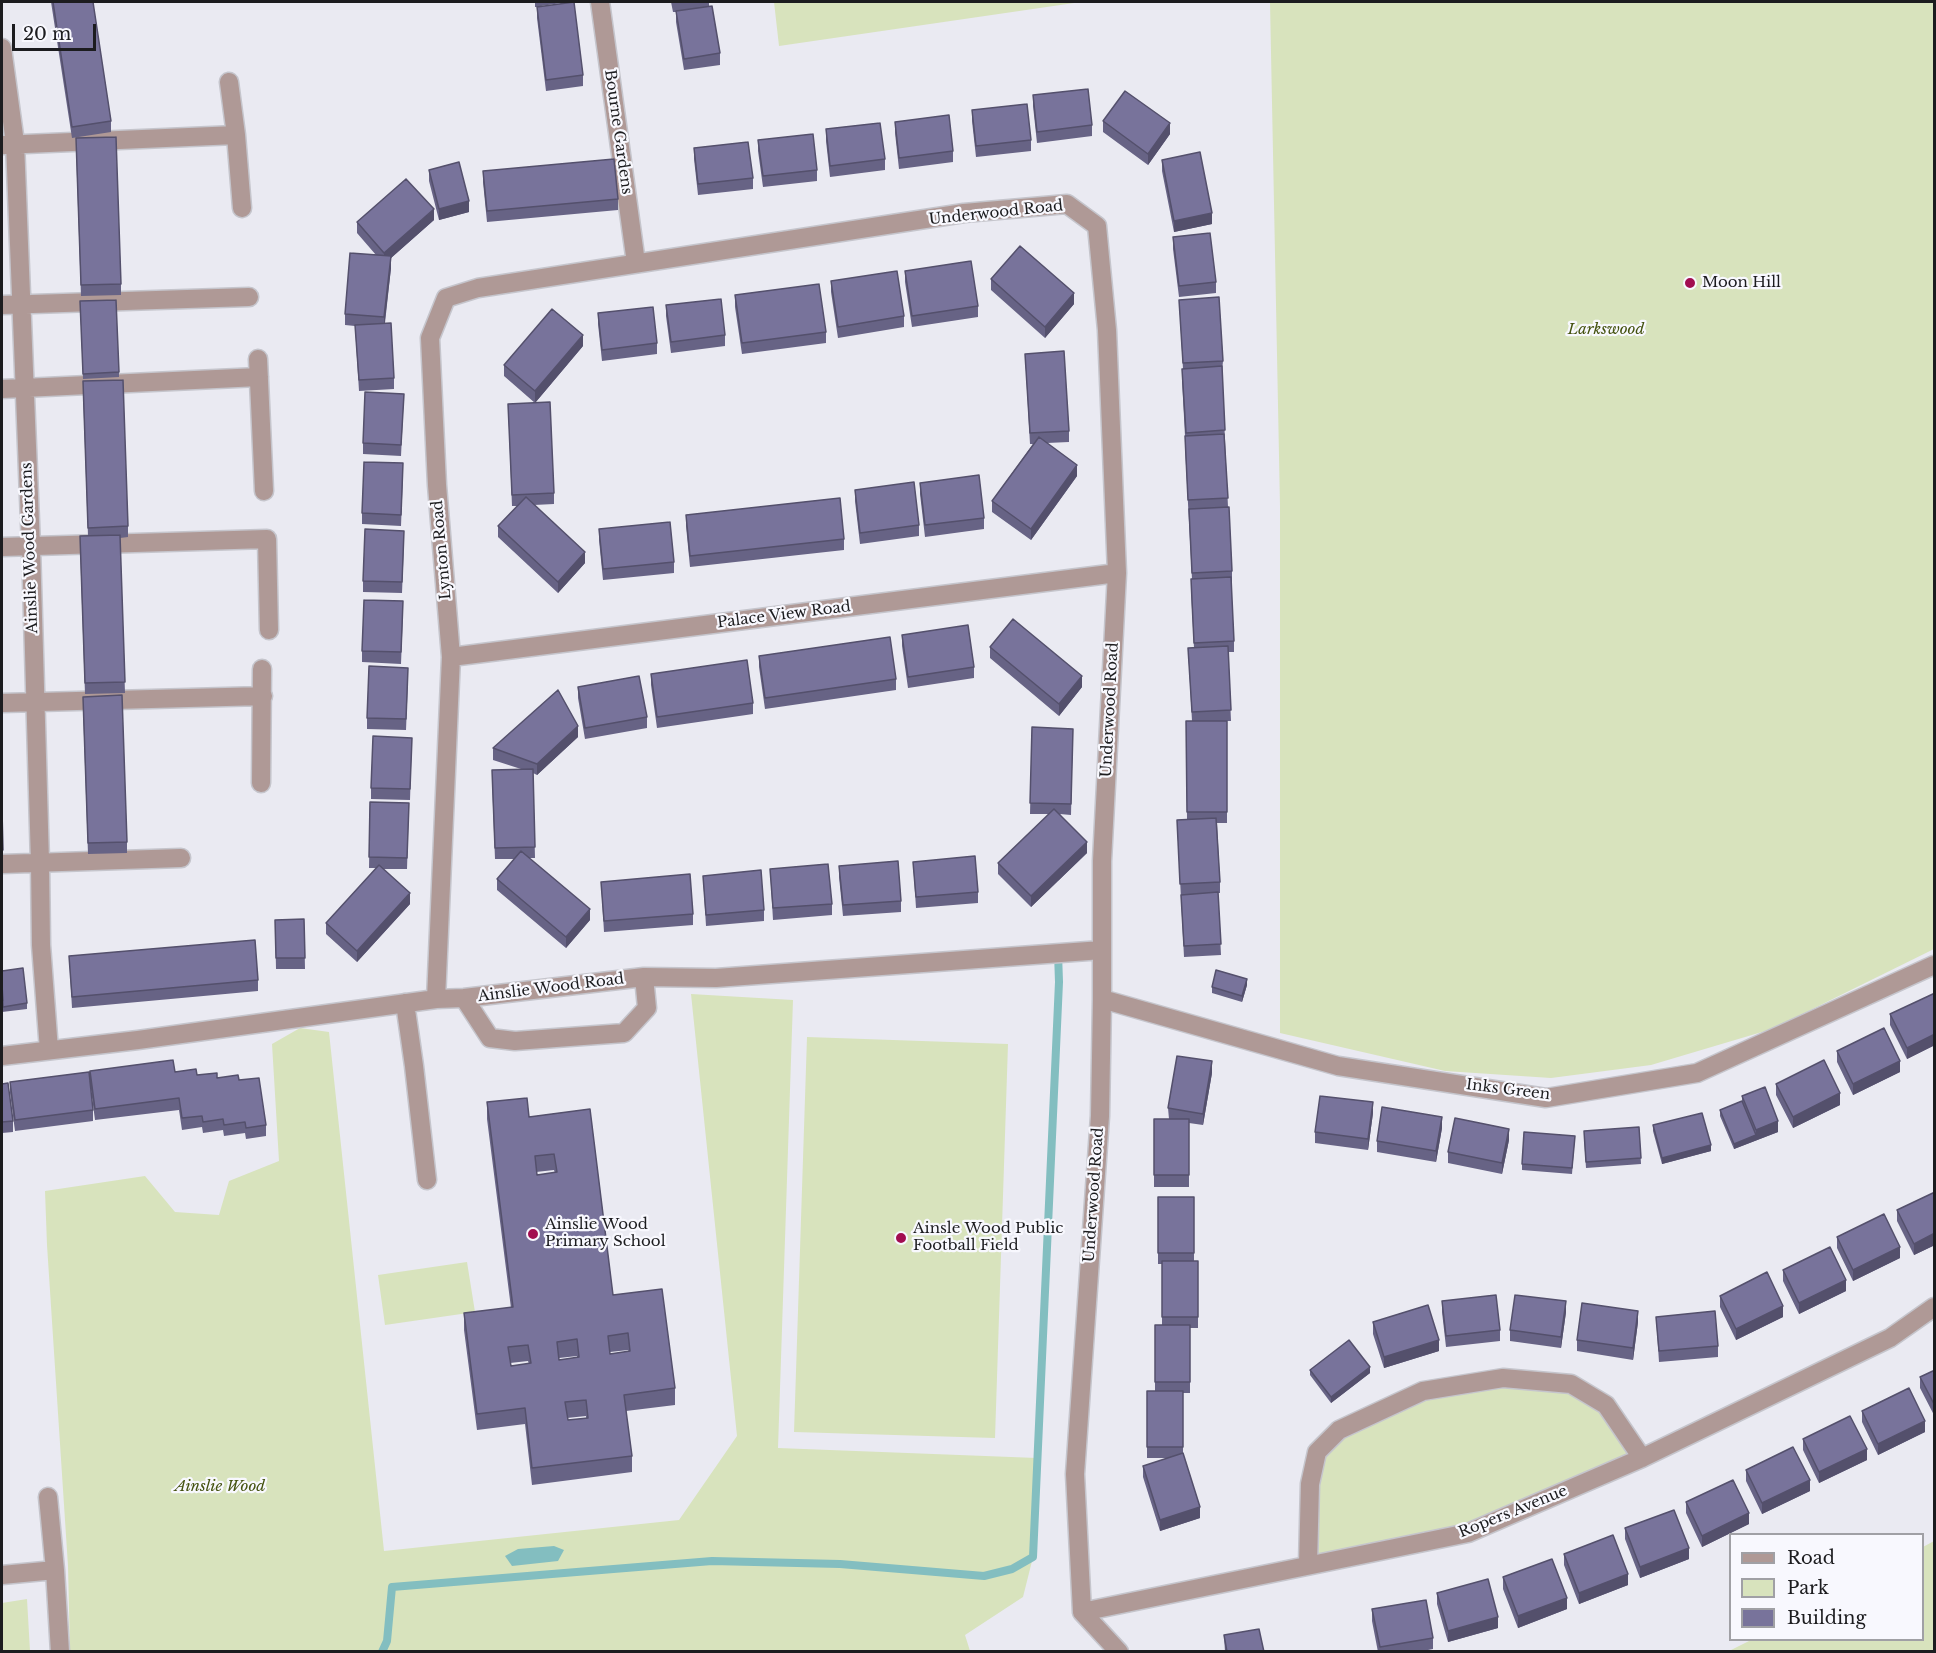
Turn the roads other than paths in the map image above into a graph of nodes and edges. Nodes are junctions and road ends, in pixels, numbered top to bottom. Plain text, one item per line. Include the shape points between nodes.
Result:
1 (600, 2) edge
2 (2, 48) edge
3 (230, 82) dead end
4 (236, 135) junction
5 (8, 144) edge
6 (242, 208) dead end
7 (636, 263) junction
8 (249, 297) dead end
9 (2, 305) edge
10 (21, 305) junction
11 (258, 359) dead end
12 (259, 378) junction
13 (2, 389) edge
14 (24, 389) junction
15 (264, 491) dead end
16 (2, 547) edge
17 (31, 547) junction
18 (1117, 573) junction
19 (269, 630) dead end
20 (451, 657) junction
21 (262, 669) dead end
22 (263, 696) junction
23 (35, 702) junction
24 (2, 703) edge
25 (261, 783) dead end
26 (181, 858) dead end
27 (40, 862) junction
28 (2, 864) edge
29 (1102, 950) junction
30 (1935, 965) edge
31 (644, 976) junction
32 (464, 998) junction
33 (436, 999) junction
34 (1102, 999) junction
35 (405, 1004) junction
36 (49, 1050) junction
37 (2, 1056) edge
38 (427, 1180) dead end
39 (1935, 1308) edge
40 (1642, 1458) junction
41 (48, 1497) dead end
42 (1308, 1565) junction
43 (55, 1570) junction
44 (2, 1575) edge
45 (1082, 1612) junction
46 (60, 1652) edge
47 (1119, 1652) edge

1 - 7 street, Bourne Gardens
2 - 5 street, Ainslie Wood Gardens
3 - 4 street
4 - 5 street
4 - 6 street
5 - 10 street, Ainslie Wood Gardens
7 - 18 street, Underwood Road via 964,213 1067,204 1097,226 1107,330
7 - 20 street, Lynton Road via 478,288 446,298 430,338
8 - 10 street
9 - 10 street
10 - 14 street, Ainslie Wood Gardens
11 - 12 street
12 - 14 street
12 - 15 street
13 - 14 street
14 - 17 street, Ainslie Wood Gardens
16 - 17 street
17 - 19 street via 267,539
17 - 23 street, Ainslie Wood Gardens
18 - 20 street, Palace View Road
18 - 29 street, Underwood Road via 1102,861
20 - 33 street, Lynton Road
21 - 22 street
22 - 23 street
22 - 25 street
23 - 24 street
23 - 27 street, Ainslie Wood Gardens
26 - 27 street
27 - 28 street
27 - 36 street, Ainslie Wood Gardens
29 - 31 street, Ainslie Wood Road via 716,978
29 - 34 street, Underwood Road
30 - 34 street, Inks Green via 1697,1073 1546,1098 1338,1066
31 - 32 street, Ainslie Wood Road
31 - 32 street via 647,1008 624,1033 515,1041 490,1038
32 - 33 street, Ainslie Wood Road
33 - 35 street, Ainslie Wood Road
34 - 45 street, Underwood Road via 1100,1116 1075,1474
35 - 36 street, Ainslie Wood Road
35 - 38 street
36 - 37 street, Ainslie Wood Road
39 - 40 street, Ropers Avenue via 1890,1338
40 - 42 street, Ropers Avenue via 1468,1533
40 - 42 street via 1606,1405 1571,1384 1503,1378 1423,1391 1339,1430 1317,1452 1310,1484
41 - 43 street
42 - 45 street, Ropers Avenue
43 - 44 street
43 - 46 street
45 - 47 street

